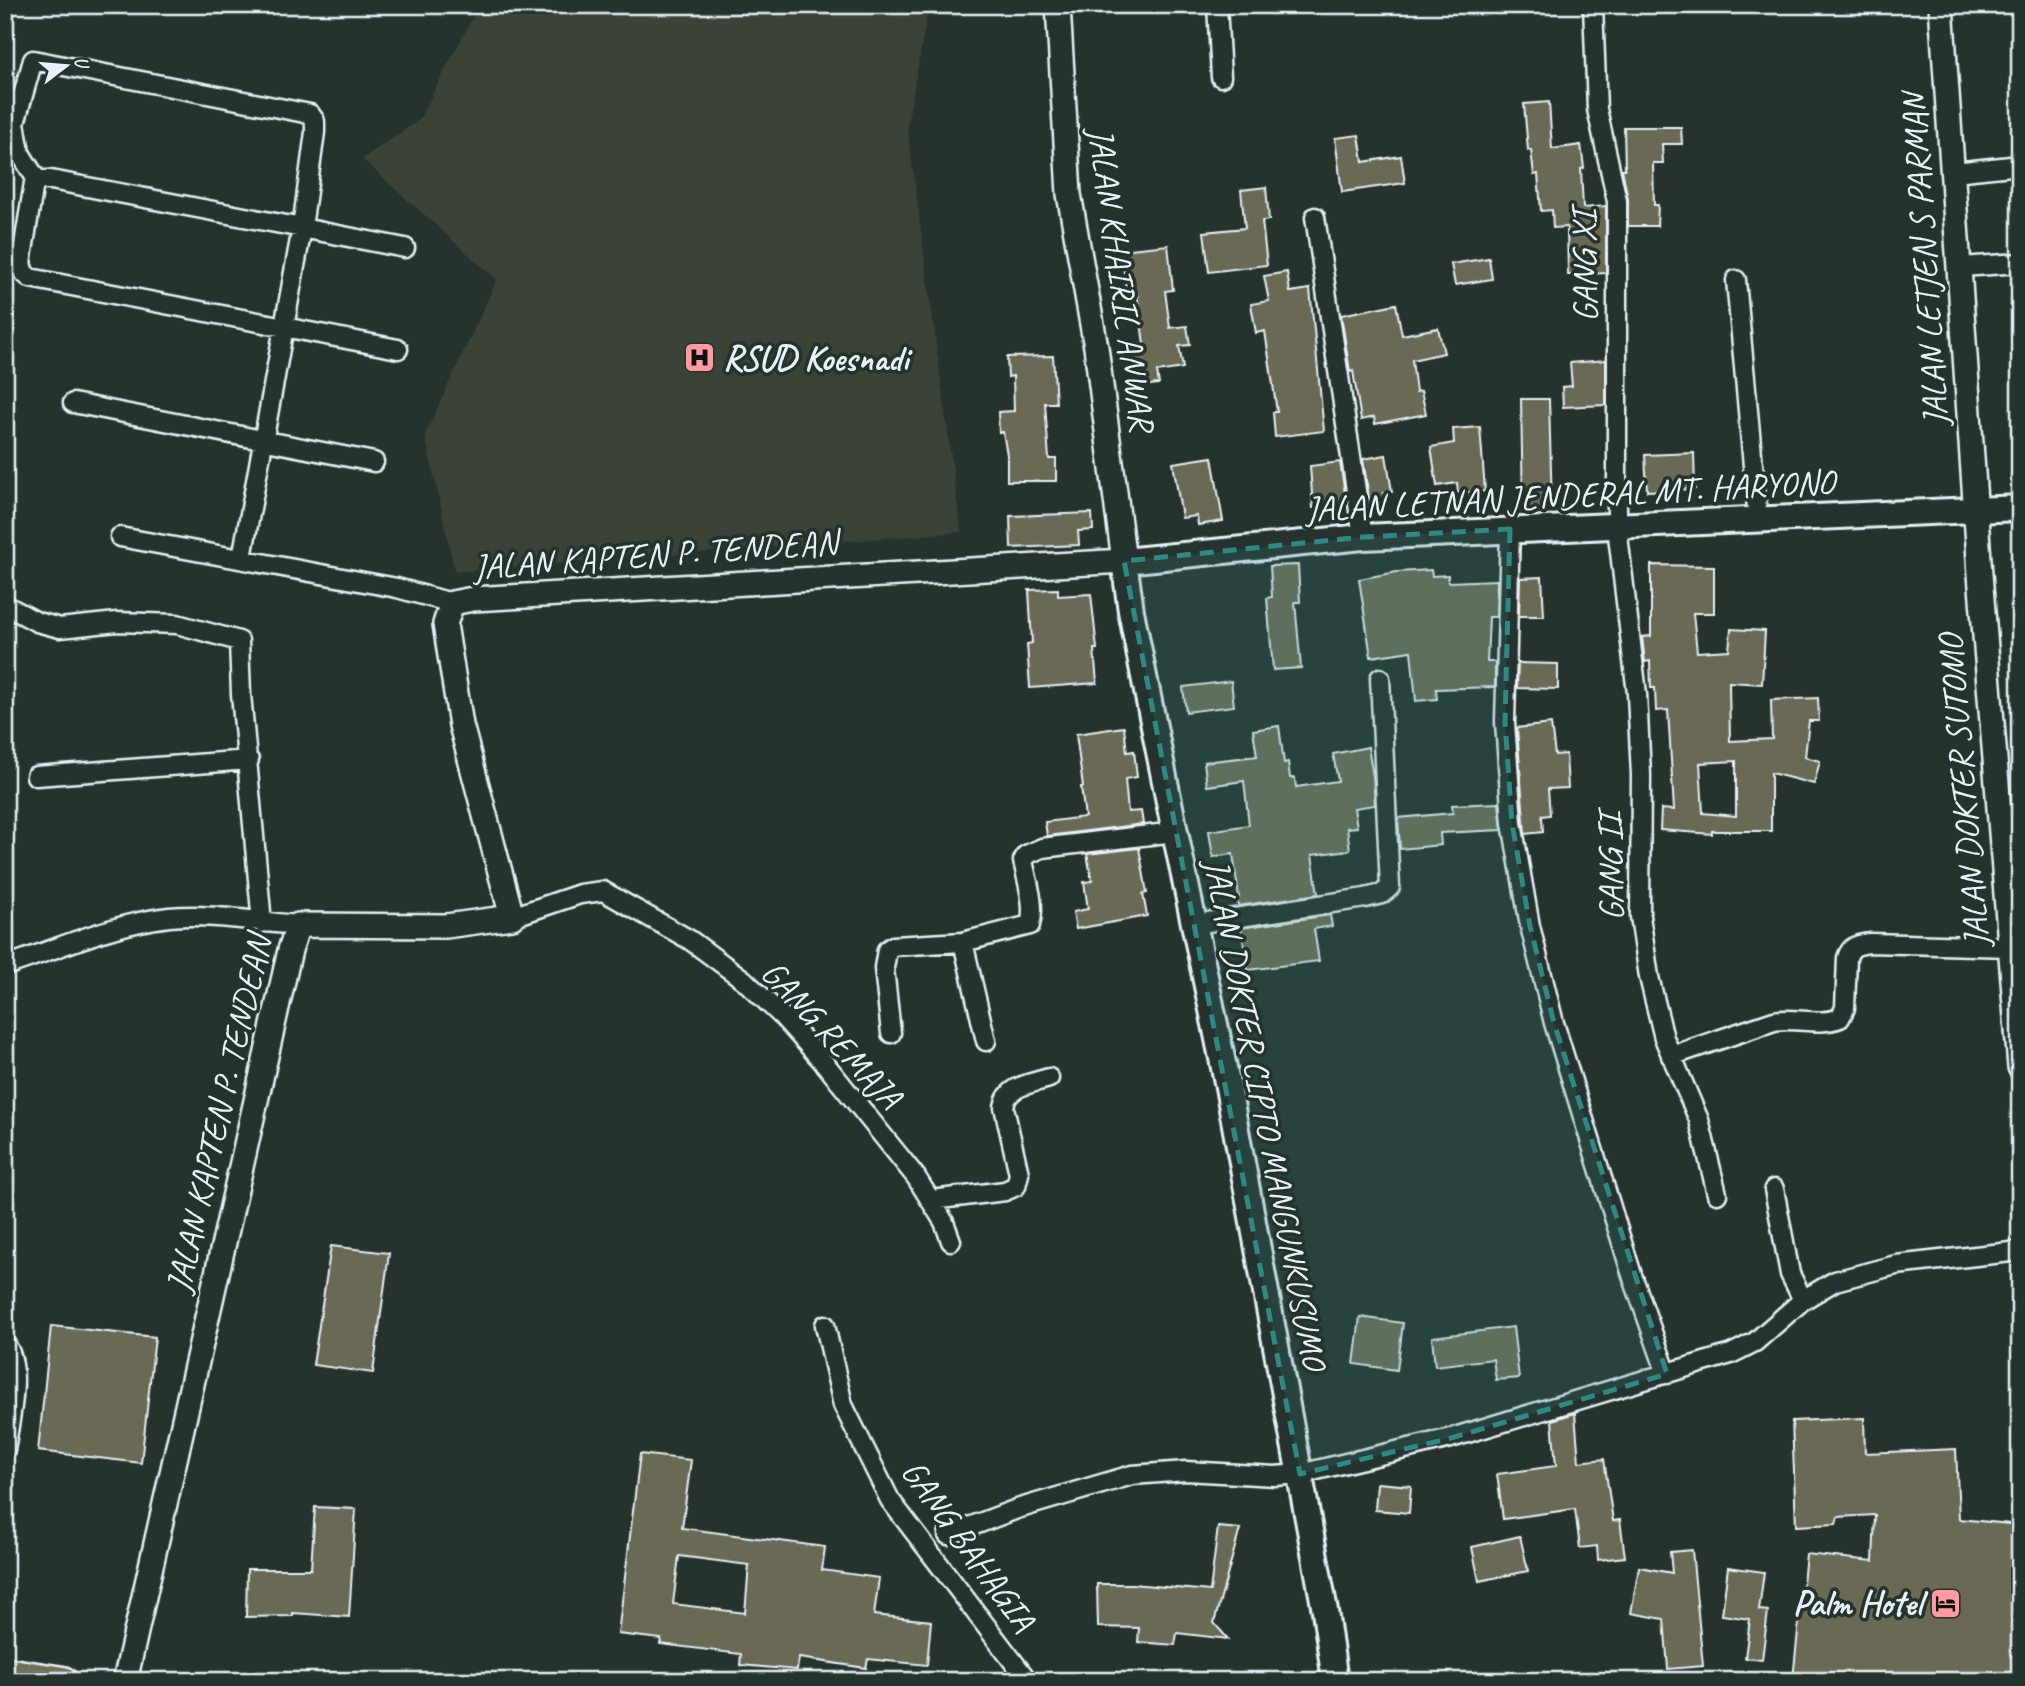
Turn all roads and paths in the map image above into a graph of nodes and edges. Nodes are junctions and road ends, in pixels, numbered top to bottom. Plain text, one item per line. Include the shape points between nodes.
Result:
1 (1058, 5) edge
2 (1217, 5) edge
3 (1593, 5) edge
4 (1941, 5) edge
5 (1221, 77) dead end
6 (2020, 165) edge
7 (1954, 172) junction
8 (37, 180) junction
9 (1315, 217) dead end
10 (302, 228) junction
11 (405, 247) dead end
12 (2020, 263) edge
13 (1961, 267) junction
14 (1736, 280) dead end
15 (284, 327) junction
16 (398, 349) dead end
17 (73, 403) dead end
18 (264, 442) junction
19 (374, 462) dead end
20 (2020, 508) edge
21 (1976, 510) junction
22 (1758, 520) junction
23 (1616, 527) junction
24 (1510, 529) junction
25 (120, 537) dead end
26 (1363, 537) junction
27 (242, 558) junction
28 (1124, 561) junction
29 (443, 601) junction
30 (5, 605) edge
31 (1380, 678) dead end
32 (249, 760) junction
33 (36, 776) dead end
34 (1175, 832) junction
35 (512, 917) junction
36 (262, 922) junction
37 (1195, 924) junction
38 (298, 925) junction
39 (963, 942) junction
40 (2014, 961) edge
41 (5, 966) edge
42 (891, 1033) dead end
43 (986, 1041) dead end
44 (1671, 1056) junction
45 (2020, 1068) edge
46 (1049, 1078) dead end
47 (1774, 1189) dead end
48 (1717, 1195) dead end
49 (932, 1200) junction
50 (951, 1241) dead end
51 (2020, 1251) edge
52 (1803, 1300) junction
53 (825, 1325) dead end
54 (5, 1343) edge
55 (1667, 1374) junction
56 (5, 1450) edge
57 (1300, 1474) junction
58 (948, 1535) dead end
59 (5, 1672) edge
60 (63, 1681) edge
61 (125, 1681) edge
62 (1028, 1681) edge
63 (1335, 1681) edge

1 - 28 street, JALAN KHAIRIL ANWAR via 1069,194 1096,347
2 - 5 street
3 - 23 street, GANG XI via 1597,109 1617,201
4 - 7 street, JALAN LETJEN S PARMAN
6 - 7 street
7 - 13 street, JALAN LETJEN S PARMAN
8 - 10 street
8 - 10 street via 20,153 15,123 33,60 310,114 315,132
8 - 15 street via 32,186 21,263 27,276
9 - 26 street
10 - 11 street
10 - 15 street
12 - 13 street
13 - 21 street, JALAN LETJEN S PARMAN
14 - 22 street
15 - 16 street
15 - 18 street
17 - 18 street
18 - 19 street
18 - 27 street
20 - 21 main road, JALAN LETNAN JENDERAL MT. HARYONO
21 - 22 main road, JALAN LETNAN JENDERAL MT. HARYONO
21 - 40 street, JALAN DOKTER SUTOMO
22 - 23 main road, JALAN LETNAN JENDERAL MT. HARYONO
23 - 24 main road, JALAN LETNAN JENDERAL MT. HARYONO
23 - 44 street, GANG II via 1637,694 1640,916 1649,977
24 - 26 main road, JALAN LETNAN JENDERAL MT. HARYONO
24 - 55 street via 1505,722 1512,822 1530,926 1554,1023
25 - 27 street
26 - 28 main road, JALAN LETNAN JENDERAL MT. HARYONO
27 - 29 street
28 - 29 street, JALAN KAPTEN P. TENDEAN
28 - 34 main road, JALAN DOKTER CIPTO MANGUNKUSUMO
29 - 35 street, JALAN KAPTEN P. TENDEAN via 461,725
30 - 32 street via 60,628 177,624 239,641
31 - 37 street via 1390,887 1365,898
32 - 33 street
32 - 36 street
34 - 37 main road, JALAN DOKTER CIPTO MANGUNKUSUMO
34 - 39 street via 1031,851 1023,861 1030,925
35 - 38 street, JALAN KAPTEN P. TENDEAN via 446,926
35 - 49 street, GANG REMAJA via 603,891 690,940 744,980 783,1017 869,1117
36 - 38 street
36 - 41 street via 171,917 129,924
37 - 57 main road, JALAN DOKTER CIPTO MANGUNKUSUMO
38 - 61 street, JALAN KAPTEN P. TENDEAN
39 - 42 street via 887,950 884,968
39 - 43 street
40 - 44 street via 1857,945 1847,958 1845,1008 1840,1018 1774,1021
40 - 45 street, JALAN DOKTER SUTOMO
44 - 48 street, GANG II via 1699,1120
46 - 49 street via 1010,1092 1005,1100 1019,1174 1016,1186
47 - 52 street via 1790,1273
49 - 50 street, GANG REMAJA
51 - 52 street via 1870,1271 1835,1281
52 - 55 street via 1755,1342
53 - 62 street, GANG BAHAGIA via 843,1405 890,1500
54 - 56 street via 14,1385
55 - 57 street via 1451,1438
57 - 58 street via 1186,1471 1132,1475
57 - 63 main road, JALAN DOKTER CIPTO MANGUNKUSUMO
59 - 60 main road

